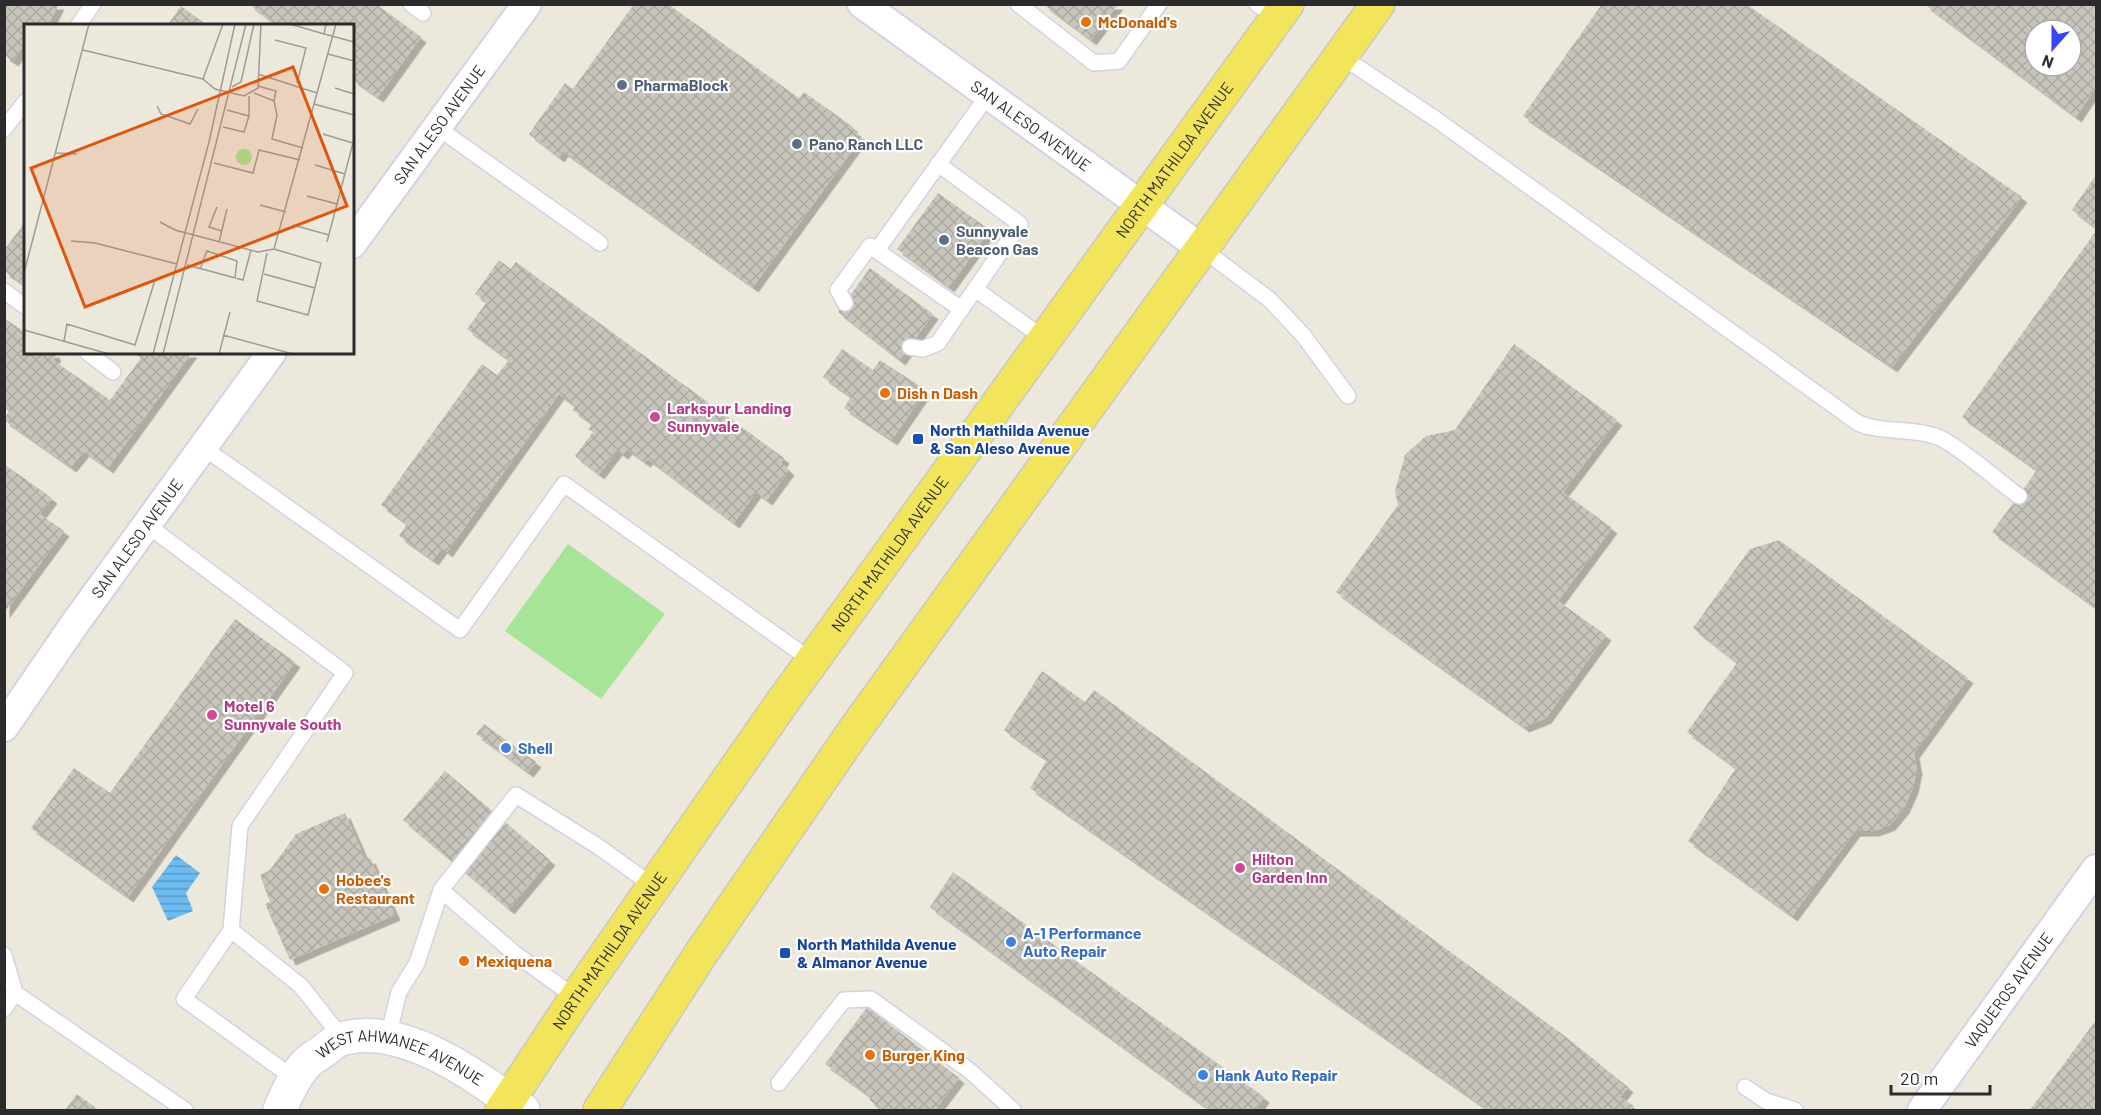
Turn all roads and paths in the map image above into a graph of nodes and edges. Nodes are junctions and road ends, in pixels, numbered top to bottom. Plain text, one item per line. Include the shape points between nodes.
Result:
1 (93, 4) edge
2 (527, 4) edge
3 (862, 4) edge
4 (1018, 4) edge
5 (1159, 4) edge
6 (1378, 4) edge
7 (1274, 9) edge
8 (79, 24) edge
9 (1341, 56) junction
10 (988, 95) junction
11 (24, 104) edge
12 (438, 128) junction
13 (4, 129) edge
14 (938, 164) junction
15 (1141, 205) junction
16 (354, 241) edge
17 (600, 243) dead end
18 (1200, 248) junction
19 (877, 250) junction
20 (975, 289) junction
21 (4, 291) edge
22 (845, 303) dead end
23 (24, 306) edge
24 (961, 309) junction
25 (1045, 339) junction
26 (909, 347) dead end
27 (90, 354) edge
28 (271, 354) edge
29 (113, 372) dead end
30 (1348, 396) dead end
31 (204, 448) junction
32 (2019, 496) dead end
33 (147, 525) junction
34 (812, 662) junction
35 (4, 727) edge
36 (2097, 869) edge
37 (653, 886) junction
38 (441, 890) junction
39 (231, 930) junction
40 (4, 955) edge
41 (15, 993) junction
42 (576, 998) junction
43 (4, 1009) edge
44 (388, 1037) junction
45 (342, 1038) junction
46 (295, 1078) junction
47 (779, 1083) dead end
48 (1745, 1087) dead end
49 (512, 1107) edge
50 (185, 1110) edge
51 (280, 1110) edge
52 (600, 1110) edge
53 (1013, 1110) edge
54 (1796, 1110) edge
55 (1922, 1110) edge

1 - 8 lane
2 - 12 street, SAN ALESO AVENUE
3 - 10 street, SAN ALESO AVENUE
4 - 5 lane via 1094,63 1119,61
6 - 9 main road
7 - 15 main road, NORTH MATHILDA AVENUE
9 - 18 main road
9 - 32 lane via 1437,120 1858,423 1874,430 1921,433 1941,439
10 - 14 lane
10 - 15 street, SAN ALESO AVENUE
11 - 13 lane
12 - 16 street, SAN ALESO AVENUE
12 - 17 lane
14 - 19 lane
14 - 20 lane via 1020,224
15 - 18 street, SAN ALESO AVENUE
15 - 25 main road, NORTH MATHILDA AVENUE
18 - 30 lane via 1270,300 1303,335
18 - 52 main road via 791,821
19 - 22 lane via 870,246 838,290
19 - 24 lane
20 - 24 lane
20 - 25 lane
21 - 23 lane
24 - 26 lane via 938,343 923,349
25 - 34 main road, NORTH MATHILDA AVENUE
27 - 29 lane
28 - 31 street, SAN ALESO AVENUE
31 - 33 street, SAN ALESO AVENUE
31 - 34 lane via 460,630 564,484
33 - 35 street, SAN ALESO AVENUE
33 - 39 lane via 345,673 240,825
34 - 37 main road, NORTH MATHILDA AVENUE
36 - 55 street, VAQUEROS AVENUE
37 - 38 lane via 516,795
37 - 42 main road, NORTH MATHILDA AVENUE
38 - 42 lane via 513,952
38 - 44 lane via 417,963 399,992
39 - 45 lane via 301,986
39 - 46 lane via 184,999
40 - 41 lane
41 - 43 lane
41 - 50 lane
42 - 49 main road, NORTH MATHILDA AVENUE
44 - 45 street, WEST AHWANEE AVENUE
44 - 49 street, WEST AHWANEE AVENUE via 421,1047 474,1077
45 - 46 street, WEST AHWANEE AVENUE via 304,1065
46 - 51 street, WEST AHWANEE AVENUE
47 - 53 lane via 844,1000 871,999 969,1071
48 - 54 lane via 1766,1101

